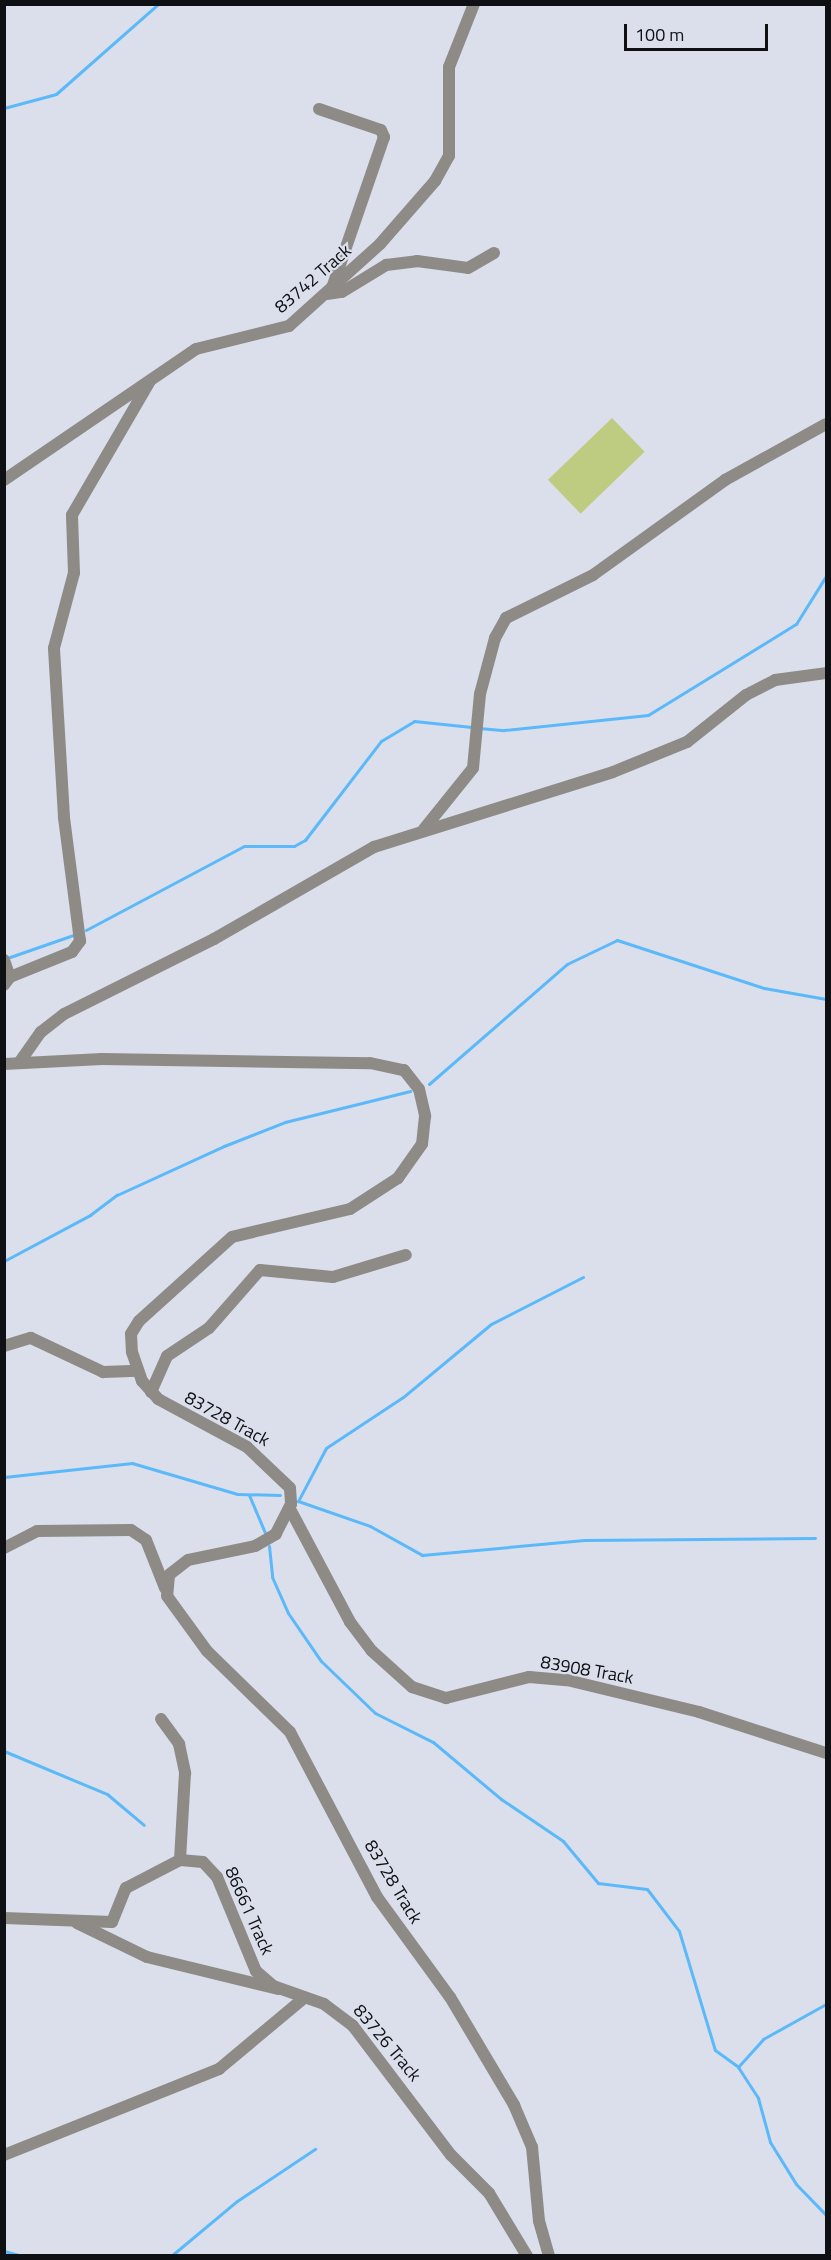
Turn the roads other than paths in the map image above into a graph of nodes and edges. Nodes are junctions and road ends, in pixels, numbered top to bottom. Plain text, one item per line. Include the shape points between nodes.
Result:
1 (474, 4) edge
2 (319, 109) dead end
3 (494, 253) dead end
4 (329, 292) junction
5 (150, 381) junction
6 (826, 424) edge
7 (4, 480) edge
8 (826, 673) edge
9 (422, 830) junction
10 (4, 960) edge
11 (7, 981) edge
12 (19, 1063) junction
13 (4, 1064) edge
14 (406, 1255) dead end
15 (4, 1346) edge
16 (138, 1371) junction
17 (151, 1392) junction
18 (290, 1509) junction
19 (4, 1548) edge
20 (165, 1589) junction
21 (161, 1719) dead end
22 (826, 1753) edge
23 (180, 1860) junction
24 (4, 1918) edge
25 (76, 1922) junction
26 (280, 1989) junction
27 (304, 1998) junction
28 (4, 2155) edge
29 (527, 2256) edge
30 (549, 2256) edge

1 - 4 street, 83742 Track via 449,67 450,143 443,168 380,244
2 - 4 street via 375,127 384,137
3 - 4 street via 468,268 417,261 386,265 338,294
4 - 5 street, 83742 Track via 276,333 205,345
5 - 7 street, 83742 Track
5 - 11 street via 72,515 74,573 54,648 63,817 80,941 72,952
6 - 9 street via 705,493 593,575 506,618 495,638 480,694 473,768
8 - 9 street via 775,680 687,742 613,772
9 - 12 street via 356,856 214,939 74,1008 41,1032
10 - 11 street
12 - 13 street, 83728 Track
12 - 16 street, 83728 Track via 370,1063 404,1070 419,1089 424,1136 404,1172 350,1209 251,1229 222,1243 134,1326 131,1341
14 - 17 street via 333,1277 260,1270 209,1328 167,1356
15 - 16 street via 31,1338 103,1372
16 - 17 street, 83728 Track
17 - 18 street, 83728 Track via 182,1415 264,1459 290,1488
18 - 20 street via 266,1542 188,1560 169,1575
18 - 22 street, 83908 Track via 350,1622 372,1651 412,1687 446,1698 530,1677 567,1680 709,1714
19 - 20 street, 83728 Track via 38,1531 130,1530 146,1540
20 - 30 street, 83728 Track via 207,1651 290,1732 377,1897 450,1997 514,2104 532,2147 539,2221
21 - 23 street via 179,1744 185,1773
23 - 25 street via 126,1888 112,1922
23 - 26 street, 86661 Track via 195,1859 211,1868 247,1957 264,1981
24 - 25 street
25 - 26 street via 147,1957 250,1987
26 - 27 street, 86661 Track
27 - 28 street via 219,2069
27 - 29 street, 83726 Track via 324,2004 353,2026 451,2155 489,2193

